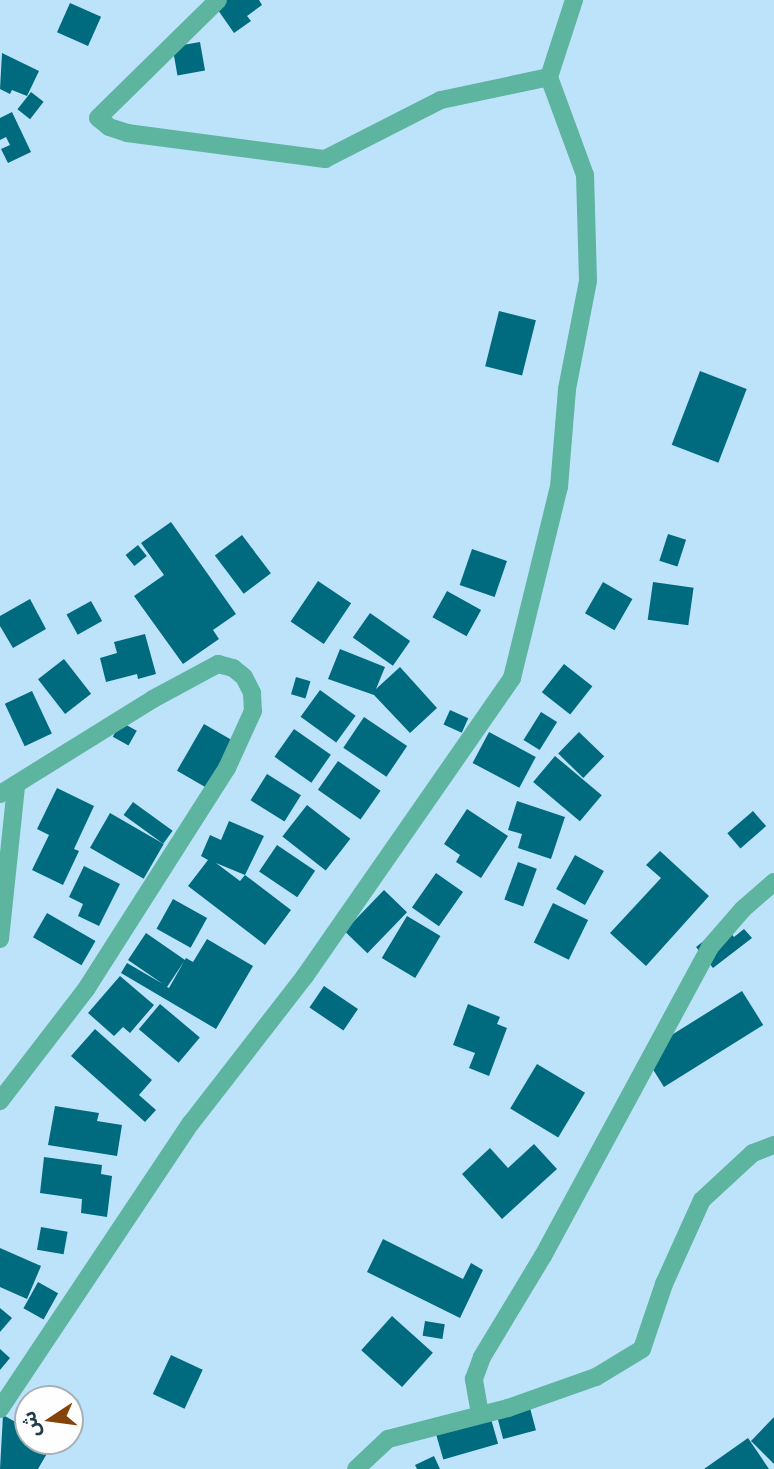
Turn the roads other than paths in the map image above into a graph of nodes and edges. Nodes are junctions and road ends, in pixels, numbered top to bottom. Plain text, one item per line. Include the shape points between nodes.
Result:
1 (219, 0) edge
2 (574, 0) edge
3 (549, 77) junction
4 (16, 786) junction
5 (0, 794) edge
6 (774, 882) edge
7 (0, 939) edge
8 (0, 1101) edge
9 (774, 1144) edge
10 (0, 1409) edge
11 (480, 1414) junction
12 (356, 1469) edge

1 - 3 street via 98,118 127,133 325,159 441,100
2 - 3 street
3 - 10 street via 585,175 588,281 567,389 559,487 512,678 304,975 191,1123
4 - 5 street
4 - 7 street
4 - 8 street via 153,699 218,664 244,677 252,693 253,711 227,768 87,988
6 - 11 street via 710,947 543,1256 482,1357 474,1379
9 - 11 street via 753,1153 702,1200 664,1284 642,1349 596,1377
11 - 12 street via 388,1439

